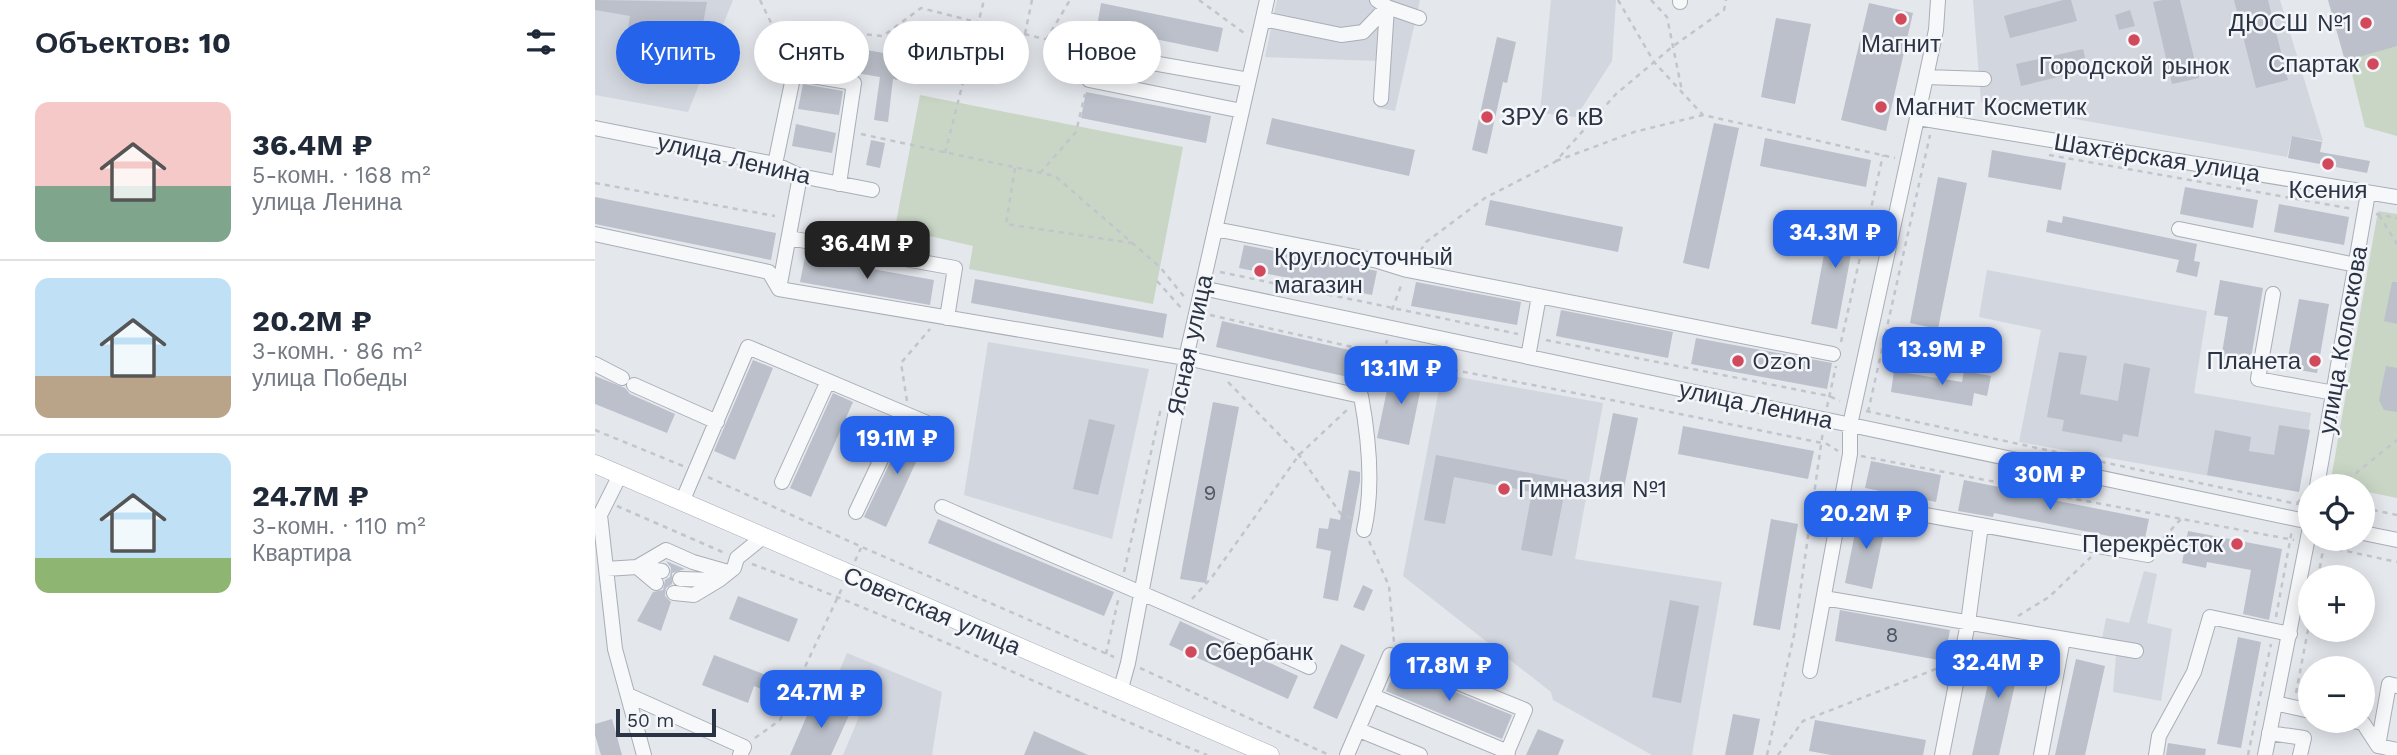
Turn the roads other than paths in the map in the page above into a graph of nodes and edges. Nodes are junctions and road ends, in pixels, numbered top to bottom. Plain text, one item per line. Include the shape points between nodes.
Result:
1 (1267, 0) edge
2 (1938, 0) edge
3 (1382, 3) edge
4 (1419, 18) dead end
5 (1263, 19) junction
6 (1161, 64) edge
7 (1927, 77) junction
8 (1984, 79) dead end
9 (1249, 80) junction
10 (1109, 84) edge
11 (1381, 99) dead end
12 (1242, 111) junction
13 (1918, 118) junction
14 (595, 128) edge
15 (775, 164) junction
16 (800, 176) junction
17 (839, 184) junction
18 (872, 190) dead end
19 (2368, 193) junction
20 (2397, 197) edge
21 (1215, 229) junction
22 (2179, 229) dead end
23 (595, 234) edge
24 (789, 239) junction
25 (2356, 265) junction
26 (1202, 288) junction
27 (779, 289) junction
28 (2273, 294) dead end
29 (1539, 296) junction
30 (943, 318) junction
31 (1837, 351) road end
32 (1528, 357) junction
33 (1186, 358) junction
34 (595, 364) edge
35 (828, 381) junction
36 (2334, 393) junction
37 (906, 414) junction
38 (717, 422) junction
39 (932, 425) dead end
40 (1850, 425) junction
41 (595, 464) edge
42 (2319, 474) edge
43 (620, 475) junction
44 (782, 482) dead end
45 (1842, 500) junction
46 (682, 502) junction
47 (942, 507) dead end
48 (856, 512) dead end
49 (2298, 521) edge
50 (1981, 525) junction
51 (1364, 530) road end
52 (2375, 535) edge
53 (763, 537) junction
54 (2397, 540) edge
55 (2305, 551) edge
56 (600, 554) edge
57 (2148, 555) road end
58 (637, 566) junction
59 (606, 569) junction
60 (724, 576) junction
61 (659, 577) dead end
62 (680, 579) dead end
63 (1141, 592) junction
64 (674, 593) dead end
65 (1824, 598) junction
66 (1968, 623) junction
67 (2290, 634) junction
68 (2063, 639) junction
69 (2136, 651) dead end
70 (1309, 667) dead end
71 (1810, 671) dead end
72 (2397, 686) edge
73 (1119, 692) junction
74 (628, 695) junction
75 (1373, 696) junction
76 (2275, 703) junction
77 (2298, 709) edge
78 (1359, 730) junction
79 (2269, 733) junction
80 (2370, 733) edge
81 (2378, 746) junction
82 (2397, 750) edge
83 (742, 751) edge
84 (1507, 753) edge
85 (644, 755) edge
86 (1270, 755) edge
87 (1347, 755) edge
88 (1420, 755) edge
89 (1942, 755) edge
90 (2041, 755) edge
91 (2155, 755) edge
92 (2265, 755) edge
93 (2300, 755) edge

1 - 5 street, Ясная улица
2 - 7 street
3 - 4 street
3 - 5 street via 1363,32 1341,35
3 - 11 street
5 - 9 street, Ясная улица
6 - 9 street
7 - 8 street
7 - 13 street
9 - 12 street, Ясная улица
10 - 12 street
12 - 21 street, Ясная улица
13 - 19 street, Шахтёрская улица
13 - 40 street via 1861,410
14 - 15 street, улица Ленина
15 - 16 street, улица Ленина
15 - 17 street via 794,72 854,83
16 - 17 street, улица Ленина
16 - 24 street
17 - 18 street, улица Ленина
19 - 20 street, Шахтёрская улица
19 - 25 street, улица Колоскова via 2372,213
21 - 26 street, Ясная улица
21 - 29 street
22 - 25 street
23 - 27 street via 769,272
24 - 27 street
24 - 30 street via 955,268
25 - 36 street, улица Колоскова
26 - 32 street, улица Ленина
26 - 33 street, Ясная улица via 1190,311
27 - 30 street
28 - 36 street via 2258,379
29 - 31 street
29 - 32 street
30 - 33 street
32 - 40 street, улица Ленина
33 - 51 street via 1361,396 1369,436 1369,511
33 - 63 street, Ясная улица
34 - 38 street
35 - 37 street
35 - 38 street via 748,347
35 - 44 street
36 - 42 street, улица Колоскова
37 - 39 street
37 - 48 street
38 - 46 street
40 - 45 street
40 - 49 street, улица Ленина
41 - 43 main road, Советская улица
43 - 46 main road, Советская улица
43 - 56 street via 600,515
45 - 50 street
45 - 65 street
46 - 53 main road, Советская улица
47 - 63 street
50 - 57 street
50 - 66 street
52 - 54 street
53 - 60 street via 737,558
53 - 73 main road, Советская улица
55 - 67 street
56 - 59 street
58 - 59 street
58 - 60 street via 666,550
58 - 61 street
59 - 74 street via 615,649
60 - 62 street
60 - 64 street via 694,595
63 - 70 street
63 - 73 street, Ясная улица
65 - 66 street
65 - 71 street
66 - 68 street
66 - 89 street
67 - 76 street
67 - 91 street via 2210,617 2194,673 2159,736
68 - 69 street
68 - 90 street
72 - 81 street via 2389,684
73 - 86 main road, Советская улица
74 - 83 street
74 - 85 street
75 - 78 street
75 - 84 street
75 - 84 street via 1390,656 1525,709
76 - 77 street
76 - 79 street
78 - 87 street
78 - 88 street
79 - 92 street
79 - 93 street via 2304,738
80 - 81 street
81 - 82 street

